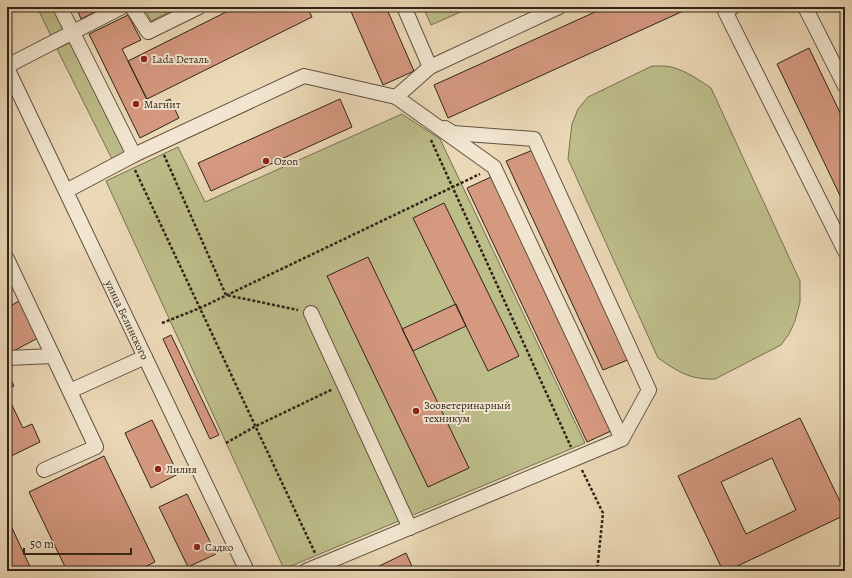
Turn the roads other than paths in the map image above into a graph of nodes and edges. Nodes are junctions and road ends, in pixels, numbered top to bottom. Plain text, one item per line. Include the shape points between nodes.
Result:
1 (60, 7) edge
2 (122, 7) edge
3 (132, 7) edge
4 (200, 7) edge
5 (404, 7) edge
6 (559, 7) edge
7 (732, 7) edge
8 (805, 7) edge
9 (72, 32) junction
10 (7, 67) edge
11 (430, 67) junction
12 (845, 86) edge
13 (396, 96) junction
14 (134, 155) junction
15 (66, 191) junction
16 (845, 251) edge
17 (7, 259) edge
18 (310, 313) road end
19 (53, 356) junction
20 (145, 357) junction
21 (7, 358) edge
22 (70, 391) junction
23 (622, 439) junction
24 (44, 470) dead end
25 (410, 528) junction
26 (247, 571) edge
27 (306, 571) edge

1 - 9 street
2 - 9 street
3 - 4 street via 148,32
5 - 11 street
6 - 11 street
7 - 16 street via 726,11
8 - 12 street
9 - 10 street
9 - 14 street
10 - 15 street, улица Белинского
11 - 13 street
13 - 14 street via 304,76
13 - 23 street via 494,167
13 - 23 street via 453,133 534,139 650,390
14 - 15 street
15 - 20 street, улица Белинского
17 - 19 street
18 - 25 street
19 - 21 street
19 - 22 street
20 - 22 street
20 - 26 street, улица Белинского
22 - 24 street via 96,447
23 - 25 street
25 - 27 street

